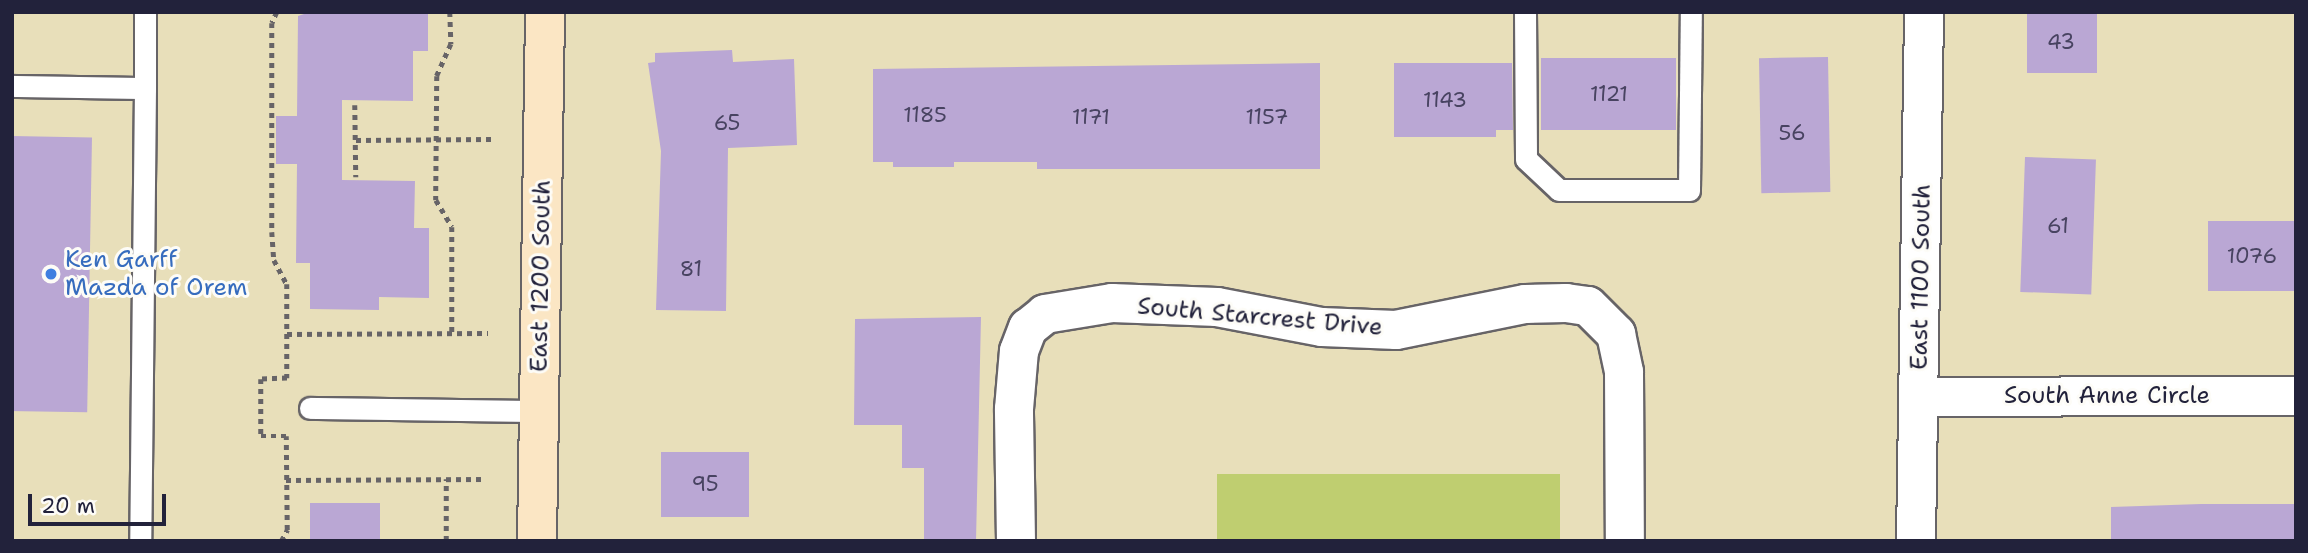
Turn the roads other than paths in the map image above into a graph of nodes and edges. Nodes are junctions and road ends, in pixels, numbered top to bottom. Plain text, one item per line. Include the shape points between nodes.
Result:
1 (145, 12) edge
2 (545, 12) edge
3 (1525, 12) edge
4 (1691, 12) edge
5 (1924, 12) edge
6 (12, 86) edge
7 (145, 88) junction
8 (2296, 396) edge
9 (1919, 397) junction
10 (310, 408) dead end
11 (539, 411) junction
12 (140, 541) edge
13 (537, 541) edge
14 (1016, 541) edge
15 (1626, 541) edge
16 (1916, 541) edge

1 - 7 lane
2 - 11 street, East 1200 South
3 - 4 lane via 1526,159 1559,190 1689,190
5 - 9 street, East 1100 South
6 - 7 lane
7 - 12 lane
8 - 9 street, South Anne Circle
9 - 16 street, East 1100 South
10 - 11 lane
11 - 13 street, East 1200 South
14 - 15 street, South Starcrest Drive via 1014,409 1019,351 1028,328 1045,314 1112,303 1217,307 1322,327 1396,330 1525,304 1566,303 1588,306 1616,334 1624,372

